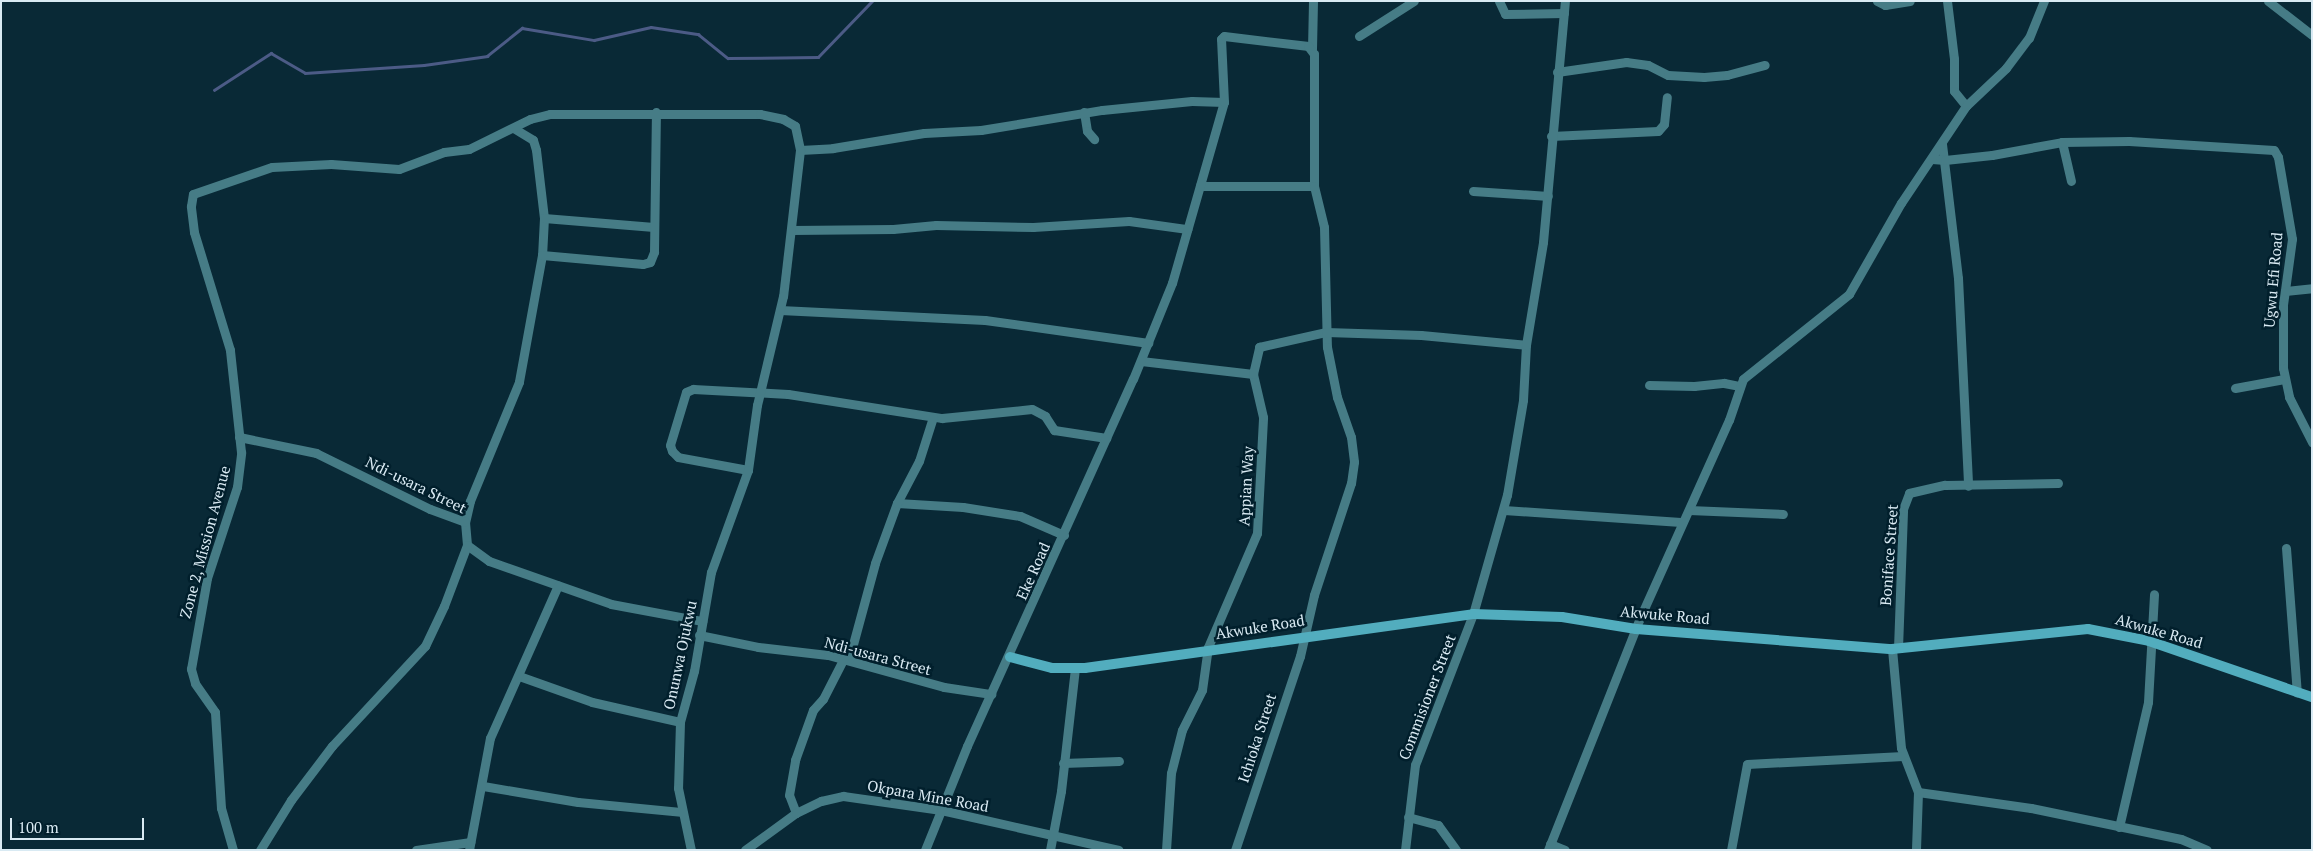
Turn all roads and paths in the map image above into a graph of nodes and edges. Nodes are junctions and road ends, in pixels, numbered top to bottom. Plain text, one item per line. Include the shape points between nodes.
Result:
1 (1313, 1) edge
2 (1414, 1) edge
3 (1499, 1) edge
4 (1566, 1) edge
5 (1877, 1) edge
6 (1910, 1) edge
7 (1947, 1) edge
8 (2044, 1) edge
9 (2268, 1) edge
10 (1564, 13) junction
11 (2312, 35) edge
12 (1359, 36) dead end
13 (1312, 49) junction
14 (1765, 65) dead end
15 (1557, 72) junction
16 (1667, 97) dead end
17 (1224, 102) junction
18 (1966, 106) junction
19 (656, 112) junction
20 (1084, 112) junction
21 (515, 129) junction
22 (1551, 136) junction
23 (1094, 138) dead end
24 (2062, 142) junction
25 (1942, 144) junction
26 (800, 150) junction
27 (1932, 159) junction
28 (1945, 160) junction
29 (2071, 181) dead end
30 (1200, 186) junction
31 (1314, 186) junction
32 (1473, 191) dead end
33 (1548, 196) junction
34 (544, 218) junction
35 (654, 227) junction
36 (1187, 229) junction
37 (792, 230) junction
38 (542, 255) junction
39 (2312, 288) edge
40 (2285, 291) junction
41 (780, 310) junction
42 (1326, 332) junction
43 (1148, 343) junction
44 (1526, 345) junction
45 (1141, 361) junction
46 (1253, 374) junction
47 (2284, 379) junction
48 (1650, 385) dead end
49 (1739, 386) junction
50 (2235, 388) dead end
51 (759, 394) junction
52 (932, 417) junction
53 (239, 437) junction
54 (1106, 438) junction
55 (2312, 442) edge
56 (748, 470) junction
57 (2058, 483) dead end
58 (1968, 486) junction
59 (897, 503) junction
60 (1504, 510) junction
61 (1689, 510) junction
62 (1783, 514) dead end
63 (465, 522) junction
64 (1681, 522) junction
65 (1064, 535) junction
66 (466, 545) junction
67 (2286, 548) dead end
68 (558, 585) junction
69 (2154, 594) dead end
70 (1473, 614) junction
71 (702, 621) junction
72 (1636, 629) junction
73 (699, 635) junction
74 (1306, 635) junction
75 (2149, 640) junction
76 (1895, 649) junction
77 (1207, 650) junction
78 (1010, 657) junction
79 (847, 659) junction
80 (1074, 669) junction
81 (519, 676) junction
82 (2297, 693) junction
83 (991, 694) junction
84 (2312, 696) edge
85 (680, 722) junction
86 (1903, 756) junction
87 (1119, 760) dead end
88 (1063, 763) junction
89 (483, 786) junction
90 (1918, 792) junction
91 (941, 810) junction
92 (681, 812) junction
93 (796, 813) junction
94 (1408, 817) junction
95 (2118, 827) junction
96 (1052, 833) junction
97 (470, 846) edge
98 (1549, 847) edge
99 (234, 850) edge
100 (260, 850) edge
101 (416, 850) edge
102 (691, 850) edge
103 (745, 850) edge
104 (925, 850) edge
105 (1050, 850) edge
106 (1119, 850) edge
107 (1166, 850) edge
108 (1235, 850) edge
109 (1405, 850) edge
110 (1456, 850) edge
111 (1565, 850) edge
112 (1731, 850) edge
113 (1916, 850) edge
114 (2207, 850) edge

1 - 13 street, Ichioka Street
2 - 12 street
3 - 10 street via 1505,14
4 - 10 street, Commisioner Street
5 - 6 street via 1884,5
7 - 18 street via 1954,91
8 - 18 street via 2031,34 2017,55
9 - 11 street
10 - 15 street, Commisioner Street
13 - 17 street, Eke Road via 1224,36 1221,40
13 - 31 street, Ichioka Street via 1316,66
14 - 15 street via 1704,77 1668,75 1648,65 1626,62
15 - 22 street, Commisioner Street
16 - 22 street via 1664,124 1658,131
17 - 20 street via 1192,101
17 - 30 street, Eke Road
18 - 25 street
19 - 21 street, Onunwa Ojukwu via 550,114 530,119
19 - 26 street, Onunwa Ojukwu via 745,113 783,118 798,130
19 - 35 street
20 - 23 street via 1087,131
20 - 26 street via 981,130 924,133 833,148
21 - 34 street via 535,146
21 - 53 street, Zone 2, Mission Avenue via 469,149 444,152 399,169 331,164 272,167 193,194 194,232 230,350
22 - 33 street, Commisioner Street
24 - 28 street
24 - 29 street
24 - 40 street, Ugwu Efi Road via 2129,141 2274,150 2278,157 2292,239
25 - 27 street
25 - 28 street
26 - 37 street, Onunwa Ojukwu
27 - 28 street
27 - 49 street via 1901,203 1849,294 1756,367
28 - 58 street via 1966,413
30 - 31 street
30 - 36 street, Eke Road
31 - 42 street, Ichioka Street via 1324,227
32 - 33 street
33 - 44 street, Commisioner Street
34 - 35 street
34 - 38 street
35 - 38 street via 654,252 648,263
36 - 37 street via 1129,222
36 - 43 street, Eke Road via 1172,283
37 - 41 street, Onunwa Ojukwu
38 - 63 street via 514,402 483,466
39 - 40 street
40 - 47 street, Ugwu Efi Road via 2282,331
41 - 43 street via 985,320
41 - 51 street, Onunwa Ojukwu
42 - 44 street via 1421,335
42 - 46 street via 1263,344 1257,350
42 - 74 street, Ichioka Street via 1333,380 1351,437 1353,471 1314,595
43 - 45 street, Eke Road
44 - 60 street, Commisioner Street via 1523,400
45 - 46 street
45 - 54 street, Eke Road
46 - 77 street, Appian Way via 1263,416 1257,533
47 - 50 street
47 - 55 street, Ugwu Efi Road
48 - 49 street via 1724,383
49 - 61 street via 1729,420
51 - 52 street via 804,396
51 - 56 street, Onunwa Ojukwu
51 - 56 street via 693,389 686,392 670,445 678,457
52 - 54 street via 1032,409 1045,416 1054,430
52 - 59 street via 919,461
53 - 63 street, Ndi-usara Street via 316,454 430,509
53 - 99 street, Zone 2, Mission Avenue via 239,476 207,578 191,670 194,683 215,712 221,808
54 - 65 street, Eke Road
56 - 71 street, Onunwa Ojukwu via 715,559
57 - 58 street, Boniface Street
58 - 76 street, Boniface Street via 1920,489 1909,493 1905,500
59 - 65 street via 1020,516
59 - 79 street via 874,563
60 - 64 street
60 - 70 street, Commisioner Street
61 - 62 street
61 - 64 street
63 - 66 street, Ndi-usara Street
64 - 72 street
65 - 78 street, Eke Road
66 - 68 street via 488,561
66 - 100 street via 444,606 425,646 332,746 291,800
67 - 82 street
68 - 71 street via 611,604
68 - 81 street
69 - 75 street
70 - 72 main road, Akwuke Road via 1568,618
70 - 74 main road, Akwuke Road
70 - 94 street, Commisioner Street via 1415,765
71 - 73 street, Onunwa Ojukwu
72 - 76 main road, Akwuke Road
72 - 98 street
73 - 79 street, Ndi-usara Street
73 - 85 street, Onunwa Ojukwu via 694,671
74 - 77 main road, Akwuke Road
74 - 108 street, Ichioka Street
75 - 76 main road, Akwuke Road via 2088,629
75 - 82 main road, Akwuke Road
75 - 95 street via 2148,702
76 - 86 street, Boniface Street
77 - 80 main road, Akwuke Road
77 - 107 street, Appian Way via 1202,690 1182,730 1173,764
78 - 80 main road, Akwuke Road via 1052,668
78 - 83 street, Eke Road
79 - 83 street, Ndi-usara Street via 938,685
79 - 93 street via 813,710 795,760 789,795
80 - 88 street
81 - 85 street via 592,702
81 - 89 street via 490,738
82 - 84 main road, Akwuke Road
83 - 91 street, Eke Road
85 - 92 street, Onunwa Ojukwu via 677,770
86 - 90 street, Boniface Street
86 - 112 street via 1747,764
87 - 88 street
88 - 96 street
89 - 92 street via 578,802
89 - 97 street
90 - 95 street via 2003,802
90 - 113 street, Boniface Street
91 - 93 street, Okpara Mine Road via 843,796 821,801
91 - 96 street, Okpara Mine Road
91 - 104 street, Eke Road
92 - 102 street, Onunwa Ojukwu
93 - 103 street, Okpara Mine Road
94 - 109 street, Commisioner Street
94 - 110 street via 1438,825
95 - 114 street via 2181,839
96 - 105 street
96 - 106 street, Okpara Mine Road
97 - 101 street
98 - 111 street

